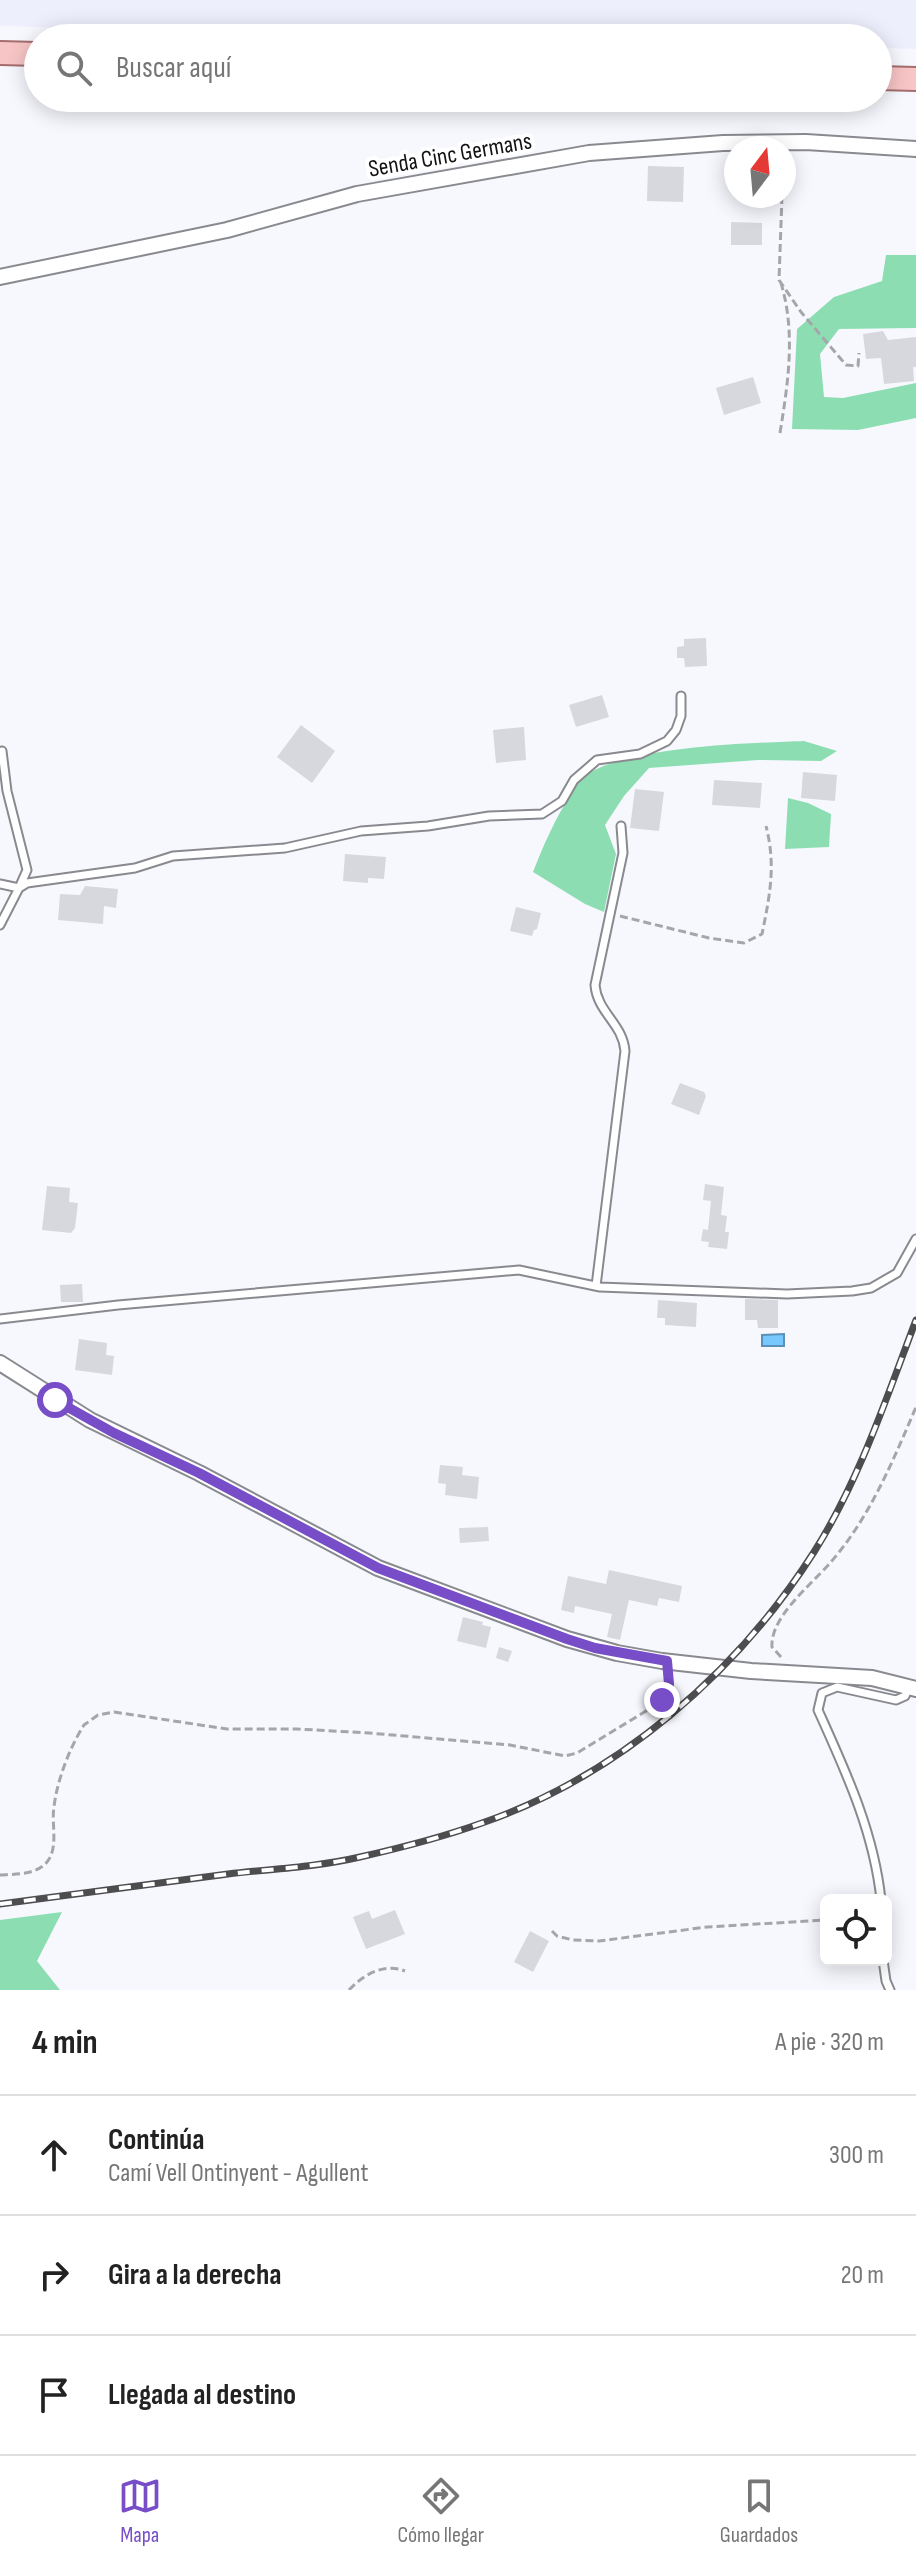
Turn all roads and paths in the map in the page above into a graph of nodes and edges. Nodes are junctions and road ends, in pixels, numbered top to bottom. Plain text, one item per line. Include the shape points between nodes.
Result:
1 (0, 53) edge
2 (24, 54) edge
3 (892, 78) edge
4 (916, 79) edge
5 (916, 149) edge
6 (782, 208) edge
7 (0, 277) edge
8 (779, 280) junction
9 (859, 353) dead end
10 (780, 433) dead end
11 (681, 696) dead end
12 (2, 751) edge
13 (621, 826) dead end
14 (766, 826) dead end
15 (0, 884) edge
16 (19, 888) junction
17 (0, 925) edge
18 (608, 926) junction
19 (916, 1239) edge
20 (596, 1286) junction
21 (0, 1319) edge
22 (0, 1363) edge
23 (916, 1407) edge
24 (792, 1659) dead end
25 (667, 1661) junction
26 (912, 1688) edge
27 (0, 1875) edge
28 (880, 1894) edge
29 (820, 1920) edge
30 (552, 1931) dead end
31 (883, 1966) edge
32 (405, 1971) dead end
33 (349, 1990) edge
34 (890, 1990) edge

1 - 2 main road
3 - 4 main road
5 - 7 street, Senda Cinc Germans via 723,143 589,153 357,194 227,230
6 - 8 path
8 - 9 path via 846,365 858,366
8 - 10 path via 789,309 790,357
11 - 16 lane via 681,716 667,741 640,754 597,760 574,780 562,801 542,814 361,831 285,848 173,856 135,868
12 - 16 lane via 26,859
13 - 18 lane via 623,853
14 - 18 path via 773,852 762,934 744,943 620,916
15 - 16 lane
16 - 17 lane
18 - 20 lane via 596,997 619,1028 625,1051
19 - 20 lane via 897,1273 871,1288 787,1294
20 - 21 lane via 519,1270
22 - 25 street via 102,1427 401,1578 581,1644
23 - 24 path via 855,1529 773,1631 775,1654
25 - 26 street via 872,1678
25 - 27 path via 669,1684 662,1700 571,1756 510,1745 227,1729 125,1713 98,1715 81,1731 60,1780 48,1861 32,1872
26 - 28 lane via 896,1700 837,1687 822,1693 818,1703 856,1794
29 - 30 path via 599,1941 573,1940
31 - 34 lane
32 - 33 path via 392,1966 374,1972

